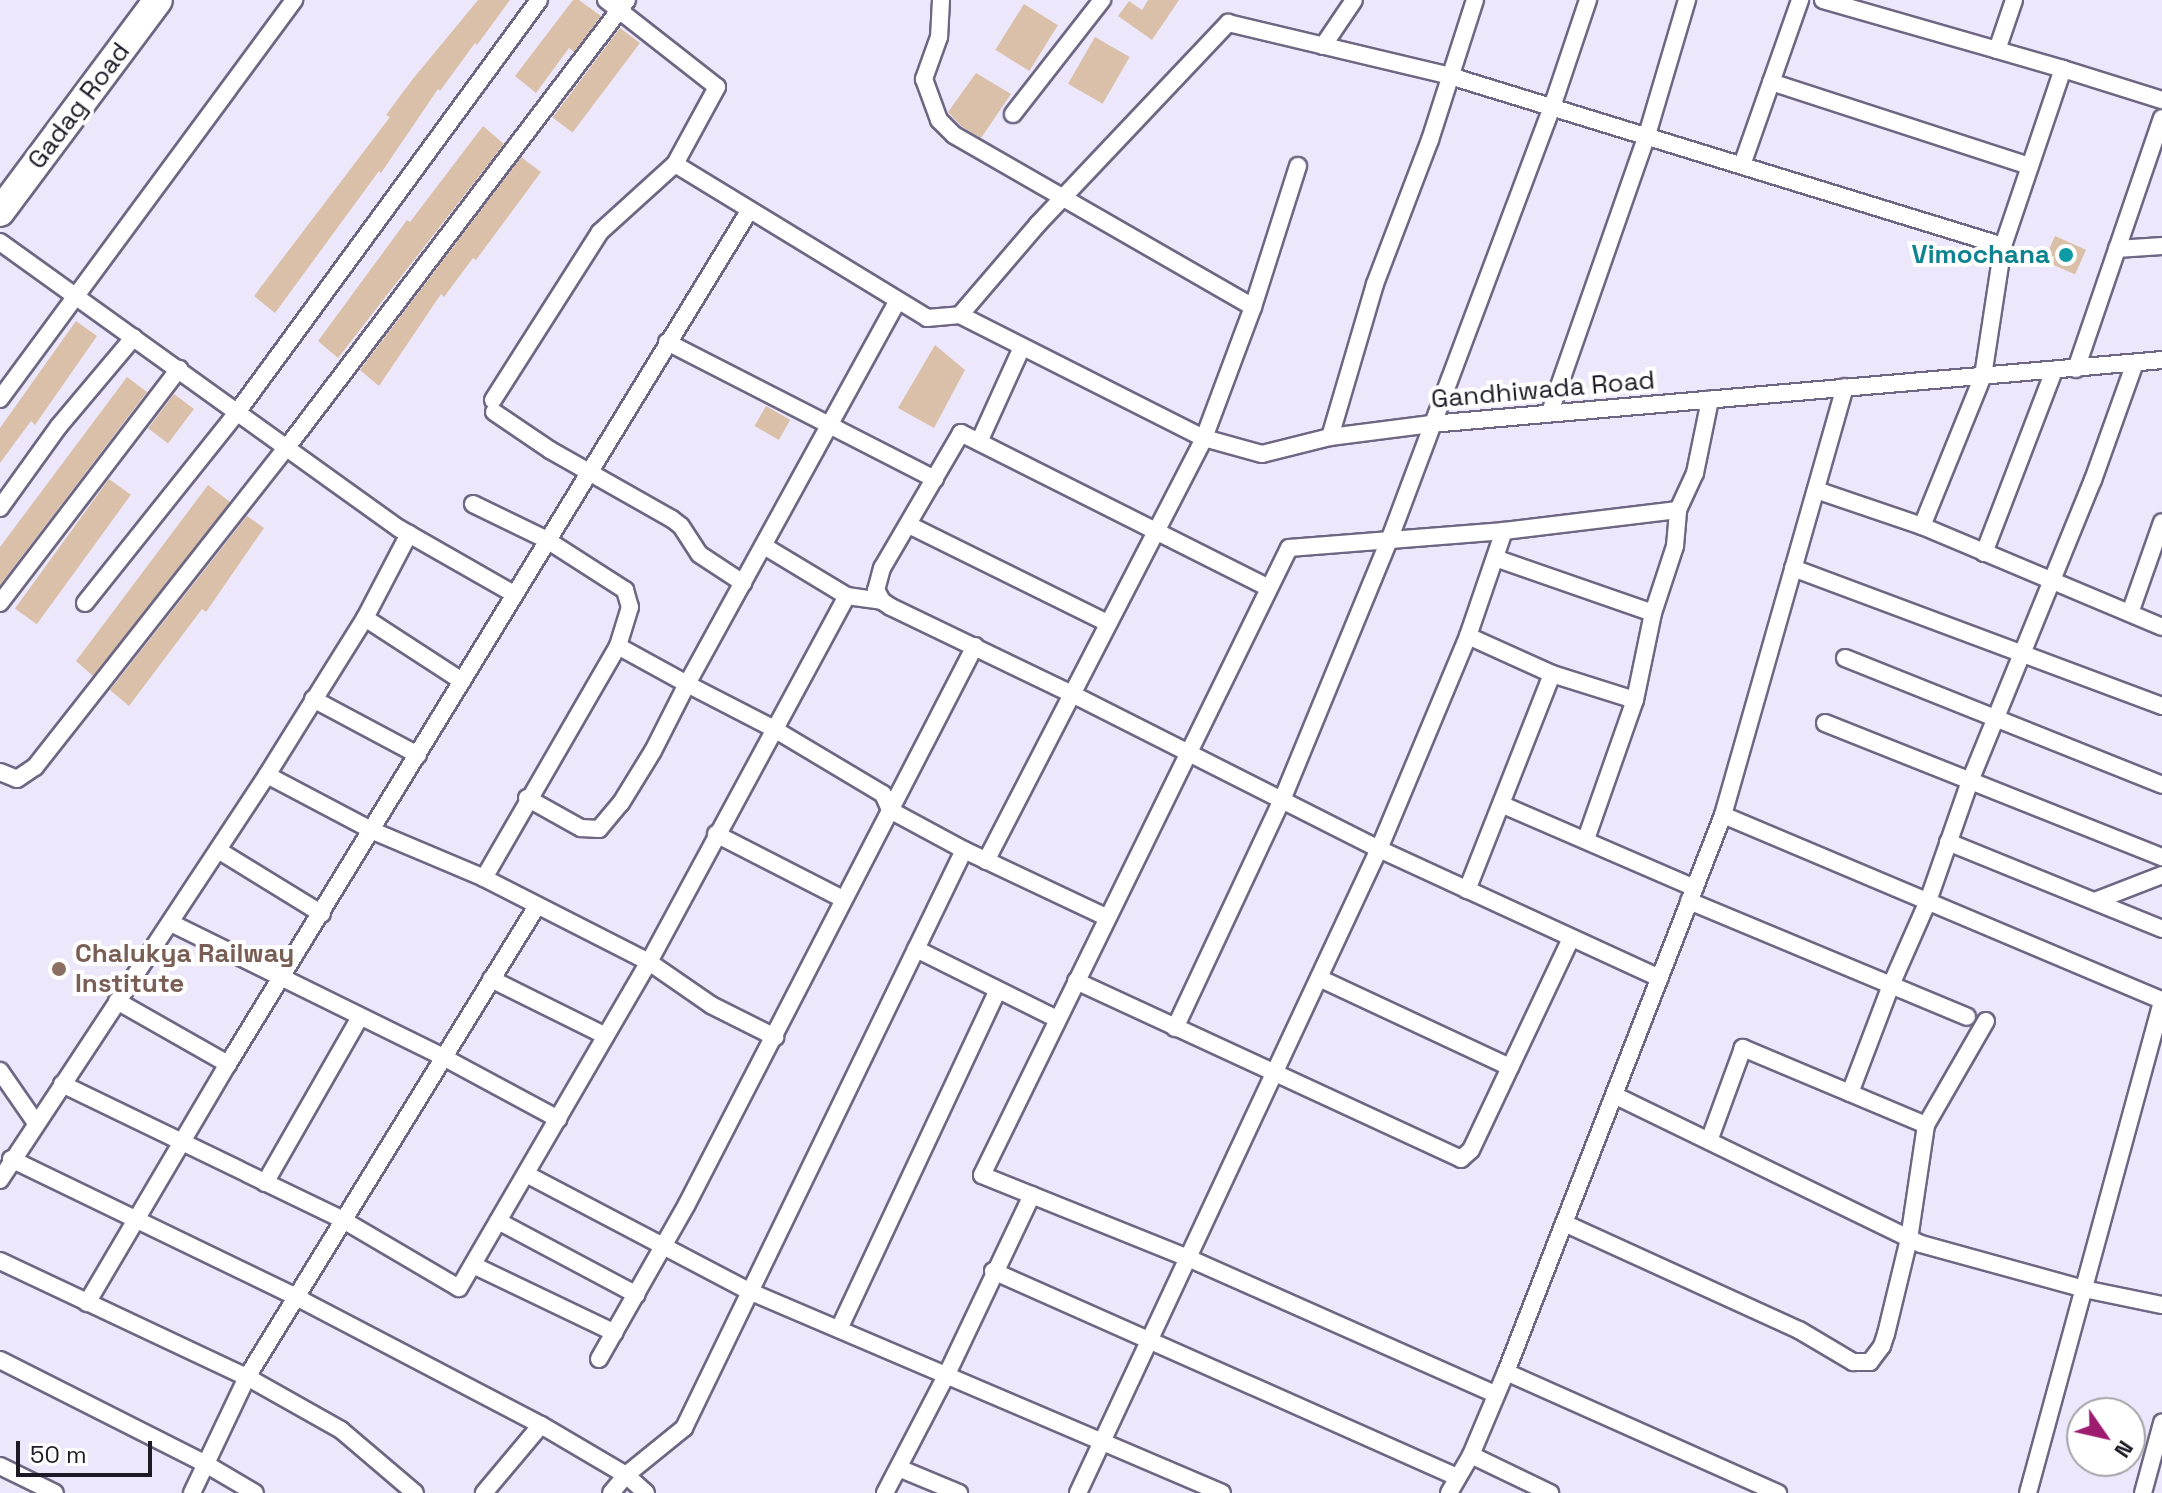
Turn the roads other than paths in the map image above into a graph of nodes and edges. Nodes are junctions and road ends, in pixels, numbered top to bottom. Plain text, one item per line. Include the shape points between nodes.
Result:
1 (134, 0) edge
2 (158, 0) edge
3 (294, 0) edge
4 (539, 0) edge
5 (941, 0) edge
6 (1102, 0) edge
7 (1354, 0) edge
8 (1475, 0) edge
9 (1588, 0) edge
10 (1687, 0) edge
11 (1800, 0) edge
12 (2014, 0) edge
13 (1827, 1) edge
14 (618, 3) edge
15 (1323, 46) junction
16 (1997, 50) junction
17 (2063, 69) junction
18 (1450, 76) junction
19 (1771, 82) junction
20 (2162, 100) edge
21 (1552, 107) junction
22 (1013, 114) dead end
23 (2162, 118) edge
24 (1647, 135) junction
25 (675, 164) junction
26 (1742, 165) junction
27 (1298, 166) dead end
28 (2030, 166) junction
29 (0, 180) edge
30 (1063, 197) junction
31 (749, 211) junction
32 (0, 212) edge
33 (0, 242) edge
34 (2003, 246) junction
35 (2162, 246) edge
36 (2117, 249) junction
37 (74, 294) junction
38 (897, 302) junction
39 (1253, 307) junction
40 (960, 315) junction
41 (134, 337) junction
42 (667, 342) junction
43 (1022, 347) junction
44 (2162, 360) edge
45 (2135, 363) junction
46 (179, 369) junction
47 (2076, 369) junction
48 (2054, 371) junction
49 (1983, 376) junction
50 (1845, 387) junction
51 (0, 399) edge
52 (1710, 400) junction
53 (238, 411) junction
54 (1550, 412) junction
55 (1431, 424) junction
56 (830, 425) junction
57 (1330, 437) junction
58 (1204, 438) junction
59 (979, 442) junction
60 (288, 446) junction
61 (588, 471) junction
62 (935, 479) junction
63 (1816, 490) junction
64 (473, 504) dead end
65 (0, 508) edge
66 (1678, 510) junction
67 (2162, 522) edge
68 (909, 525) junction
69 (1922, 526) junction
70 (1504, 531) junction
71 (1154, 533) junction
72 (409, 534) junction
73 (1390, 538) junction
74 (547, 540) junction
75 (764, 546) junction
76 (1984, 553) junction
77 (1495, 558) junction
78 (1793, 568) junction
79 (2051, 579) junction
80 (743, 583) junction
81 (1269, 588) junction
82 (514, 594) junction
83 (847, 596) junction
84 (882, 601) junction
85 (0, 603) edge
86 (85, 603) dead end
87 (1653, 613) junction
88 (2130, 613) junction
89 (365, 618) junction
90 (1107, 623) junction
91 (2162, 627) edge
92 (1468, 636) junction
93 (618, 646) junction
94 (975, 646) junction
95 (2024, 652) junction
96 (1845, 658) dead end
97 (1552, 674) junction
98 (462, 681) junction
99 (687, 684) junction
100 (1070, 693) junction
101 (313, 699) junction
102 (1635, 700) junction
103 (2162, 706) edge
104 (1998, 718) junction
105 (1825, 723) dead end
106 (774, 729) junction
107 (1188, 753) junction
108 (418, 755) junction
109 (0, 772) edge
110 (267, 775) junction
111 (1970, 781) junction
112 (2162, 785) edge
113 (527, 798) junction
114 (1282, 800) junction
115 (1503, 805) junction
116 (890, 810) junction
117 (1723, 815) junction
118 (373, 831) junction
119 (716, 834) junction
120 (1586, 839) junction
121 (1948, 842) junction
122 (1379, 849) junction
123 (218, 850) junction
124 (964, 850) junction
125 (2162, 857) edge
126 (986, 861) junction
127 (2162, 875) edge
128 (484, 878) junction
129 (1467, 890) junction
130 (1692, 895) junction
131 (843, 899) junction
132 (1928, 901) junction
133 (2095, 901) junction
134 (537, 906) junction
135 (322, 914) junction
136 (1106, 917) junction
137 (171, 923) junction
138 (2162, 929) edge
139 (1571, 938) junction
140 (916, 949) junction
141 (649, 962) junction
142 (1319, 978) junction
143 (1660, 978) junction
144 (491, 979) junction
145 (281, 980) junction
146 (1076, 981) junction
147 (1891, 985) junction
148 (998, 990) junction
149 (117, 1001) junction
150 (2162, 1001) edge
151 (360, 1017) junction
152 (1967, 1017) dead end
153 (1057, 1019) junction
154 (1986, 1021) dead end
155 (1175, 1028) junction
156 (606, 1036) junction
157 (775, 1037) junction
158 (443, 1057) junction
159 (228, 1064) junction
160 (1510, 1067) junction
161 (0, 1071) edge
162 (1274, 1075) junction
163 (62, 1084) junction
164 (1850, 1093) junction
165 (1614, 1095) junction
166 (558, 1119) junction
167 (36, 1123) junction
168 (1926, 1125) junction
169 (1709, 1141) junction
170 (181, 1142) junction
171 (11, 1159) junction
172 (526, 1174) junction
173 (0, 1180) edge
174 (265, 1183) junction
175 (1032, 1195) junction
176 (135, 1219) junction
177 (343, 1220) junction
178 (498, 1221) junction
179 (1564, 1223) junction
180 (1909, 1239) junction
181 (663, 1249) junction
182 (1188, 1258) junction
183 (0, 1261) edge
184 (473, 1265) junction
185 (993, 1271) junction
186 (2084, 1289) junction
187 (751, 1292) junction
188 (637, 1295) junction
189 (296, 1297) junction
190 (87, 1303) junction
191 (2162, 1305) edge
192 (839, 1329) junction
193 (615, 1333) junction
194 (1151, 1344) junction
195 (599, 1359) dead end
196 (0, 1360) edge
197 (1506, 1372) junction
198 (947, 1374) junction
199 (247, 1377) junction
200 (1495, 1394) junction
201 (2162, 1423) edge
202 (541, 1425) junction
203 (1104, 1440) junction
204 (1471, 1455) junction
205 (204, 1463) junction
206 (0, 1466) edge
207 (901, 1469) junction
208 (626, 1475) junction
209 (1457, 1477) junction
210 (50, 1492) edge
211 (192, 1493) edge
212 (255, 1493) edge
213 (415, 1493) edge
214 (484, 1493) edge
215 (611, 1493) edge
216 (646, 1493) edge
217 (885, 1493) edge
218 (959, 1493) edge
219 (1078, 1493) edge
220 (1222, 1493) edge
221 (1449, 1493) edge
222 (1550, 1493) edge
223 (1778, 1493) edge
224 (2028, 1493) edge
225 (2143, 1493) edge

1 - 29 highway, Gadag Road
2 - 32 highway, Gadag Road
3 - 37 street
4 - 53 street
5 - 30 street via 939,37 924,79 939,120 980,152
6 - 22 street
7 - 15 street
8 - 18 street
9 - 21 street
10 - 24 street
11 - 19 street
12 - 16 street
13 - 16 street
14 - 25 street via 717,87
14 - 60 street
15 - 18 street
15 - 30 street via 1228,23
16 - 17 street
17 - 20 street
17 - 28 street
18 - 21 street
18 - 57 street via 1375,284
19 - 26 street
19 - 28 street
21 - 24 street
21 - 55 street
23 - 36 street
24 - 26 street
24 - 54 street
25 - 31 street
25 - 61 street via 600,232 493,406
26 - 34 street
27 - 39 street
28 - 34 street
30 - 39 street
30 - 40 street
31 - 38 street
31 - 42 street
33 - 37 street
34 - 49 street
35 - 36 street
36 - 47 street
37 - 41 street
37 - 51 street
38 - 40 street via 927,318
38 - 56 street
39 - 58 street
40 - 43 street, Gandhiwada Road
41 - 46 street
41 - 65 street via 59,426
42 - 56 street
42 - 61 street
43 - 58 street, Gandhiwada Road
43 - 59 street
44 - 45 street, Gandhiwada Road
45 - 47 street, Gandhiwada Road
45 - 79 street
46 - 53 street
46 - 85 street
47 - 48 street, Gandhiwada Road
48 - 49 street, Gandhiwada Road
48 - 76 street
49 - 50 street, Gandhiwada Road
49 - 69 street
50 - 52 street, Gandhiwada Road
50 - 63 street
52 - 54 street, Gandhiwada Road
52 - 66 street via 1695,473
53 - 60 street
53 - 86 street
54 - 55 street, Gandhiwada Road
55 - 57 street, Gandhiwada Road
55 - 73 street
56 - 62 street
56 - 75 street
57 - 58 street, Gandhiwada Road via 1262,454
58 - 71 street
59 - 62 street via 961,433
59 - 71 street
60 - 72 street
60 - 109 street via 35,767 17,779
61 - 74 street
61 - 80 street via 672,519 699,554
62 - 68 street
63 - 69 street
63 - 78 street
64 - 74 street
66 - 70 street
66 - 87 street via 1675,546
67 - 88 street
68 - 84 street via 877,581
68 - 90 street
69 - 76 street
70 - 73 street
70 - 77 street
71 - 81 street
71 - 90 street
72 - 82 street
72 - 89 street
73 - 81 street via 1289,548
73 - 114 street
74 - 82 street
74 - 93 street via 625,590 630,607
75 - 80 street
75 - 83 street
76 - 79 street
77 - 87 street
77 - 92 street
78 - 95 street
78 - 117 street
79 - 88 street
79 - 95 street
80 - 99 street
81 - 107 street
82 - 98 street
83 - 84 street
83 - 106 street
84 - 94 street
87 - 102 street
88 - 91 street
89 - 98 street
89 - 101 street
90 - 100 street
92 - 97 street
92 - 122 street
93 - 99 street
93 - 113 street
94 - 100 street
94 - 116 street
95 - 103 street
95 - 104 street
96 - 104 street
97 - 102 street
97 - 115 street
98 - 108 street
99 - 106 street
99 - 113 street via 653,751 599,829 581,828
100 - 107 street
100 - 126 street
101 - 108 street
101 - 110 street
102 - 120 street
104 - 111 street
104 - 112 street
105 - 111 street
106 - 116 street via 883,794
106 - 119 street
107 - 114 street
107 - 136 street
108 - 118 street
110 - 118 street
110 - 123 street
111 - 121 street
111 - 125 street
113 - 128 street
114 - 122 street
114 - 155 street
115 - 120 street
115 - 129 street
116 - 124 street
116 - 131 street
117 - 130 street
117 - 132 street
118 - 128 street
118 - 135 street
119 - 131 street
119 - 141 street
120 - 130 street
121 - 132 street
121 - 133 street
122 - 129 street
122 - 142 street
123 - 135 street
123 - 137 street
124 - 126 street
124 - 140 street
126 - 136 street
127 - 133 street
128 - 134 street
129 - 139 street
130 - 143 street
130 - 147 street
131 - 157 street
132 - 147 street
132 - 150 street
133 - 138 street
134 - 141 street
134 - 144 street
135 - 145 street
136 - 146 street
137 - 145 street
137 - 149 street
139 - 143 street
139 - 160 street
140 - 148 street
140 - 187 street
141 - 156 street
141 - 157 street via 711,1005
142 - 160 street
142 - 162 street
143 - 165 street
144 - 156 street
144 - 158 street
145 - 151 street
145 - 159 street
146 - 153 street
146 - 155 street
147 - 152 street
147 - 164 street
148 - 153 street
148 - 192 street
149 - 159 street
149 - 163 street
150 - 186 street
151 - 158 street
151 - 174 street
153 - 175 street via 982,1175
154 - 168 street
155 - 162 street
156 - 166 street
157 - 181 street
158 - 166 street
158 - 177 street
159 - 170 street
160 - 162 street via 1471,1150 1461,1159
161 - 167 street
162 - 182 street
163 - 167 street
163 - 170 street
164 - 168 street
164 - 169 street via 1743,1048
165 - 169 street
165 - 179 street
166 - 172 street
167 - 171 street
168 - 180 street
169 - 180 street
170 - 174 street
170 - 176 street
171 - 173 street
171 - 176 street
172 - 178 street
172 - 181 street
174 - 177 street
175 - 182 street
175 - 185 street
176 - 189 street
176 - 190 street
177 - 184 street via 459,1288
177 - 189 street
178 - 184 street
178 - 188 street
179 - 180 street via 1863,1364 1882,1346
179 - 197 street
180 - 186 street
181 - 187 street
181 - 188 street
182 - 194 street
182 - 200 street
183 - 190 street
184 - 193 street
185 - 194 street
185 - 198 street
186 - 191 street
186 - 224 street
187 - 192 street
187 - 208 street via 684,1428
188 - 193 street
189 - 199 street
189 - 202 street
190 - 199 street
192 - 198 street
193 - 195 street
194 - 203 street
194 - 209 street
196 - 205 street
197 - 200 street
197 - 223 street
198 - 203 street
198 - 207 street
199 - 205 street
199 - 213 street via 341,1430
200 - 204 street
201 - 225 street
202 - 208 street
202 - 214 street
203 - 219 street
203 - 220 street
204 - 209 street
204 - 222 street
205 - 211 street
205 - 212 street
206 - 210 street
207 - 217 street
207 - 218 street
208 - 215 street
208 - 216 street
209 - 221 street

